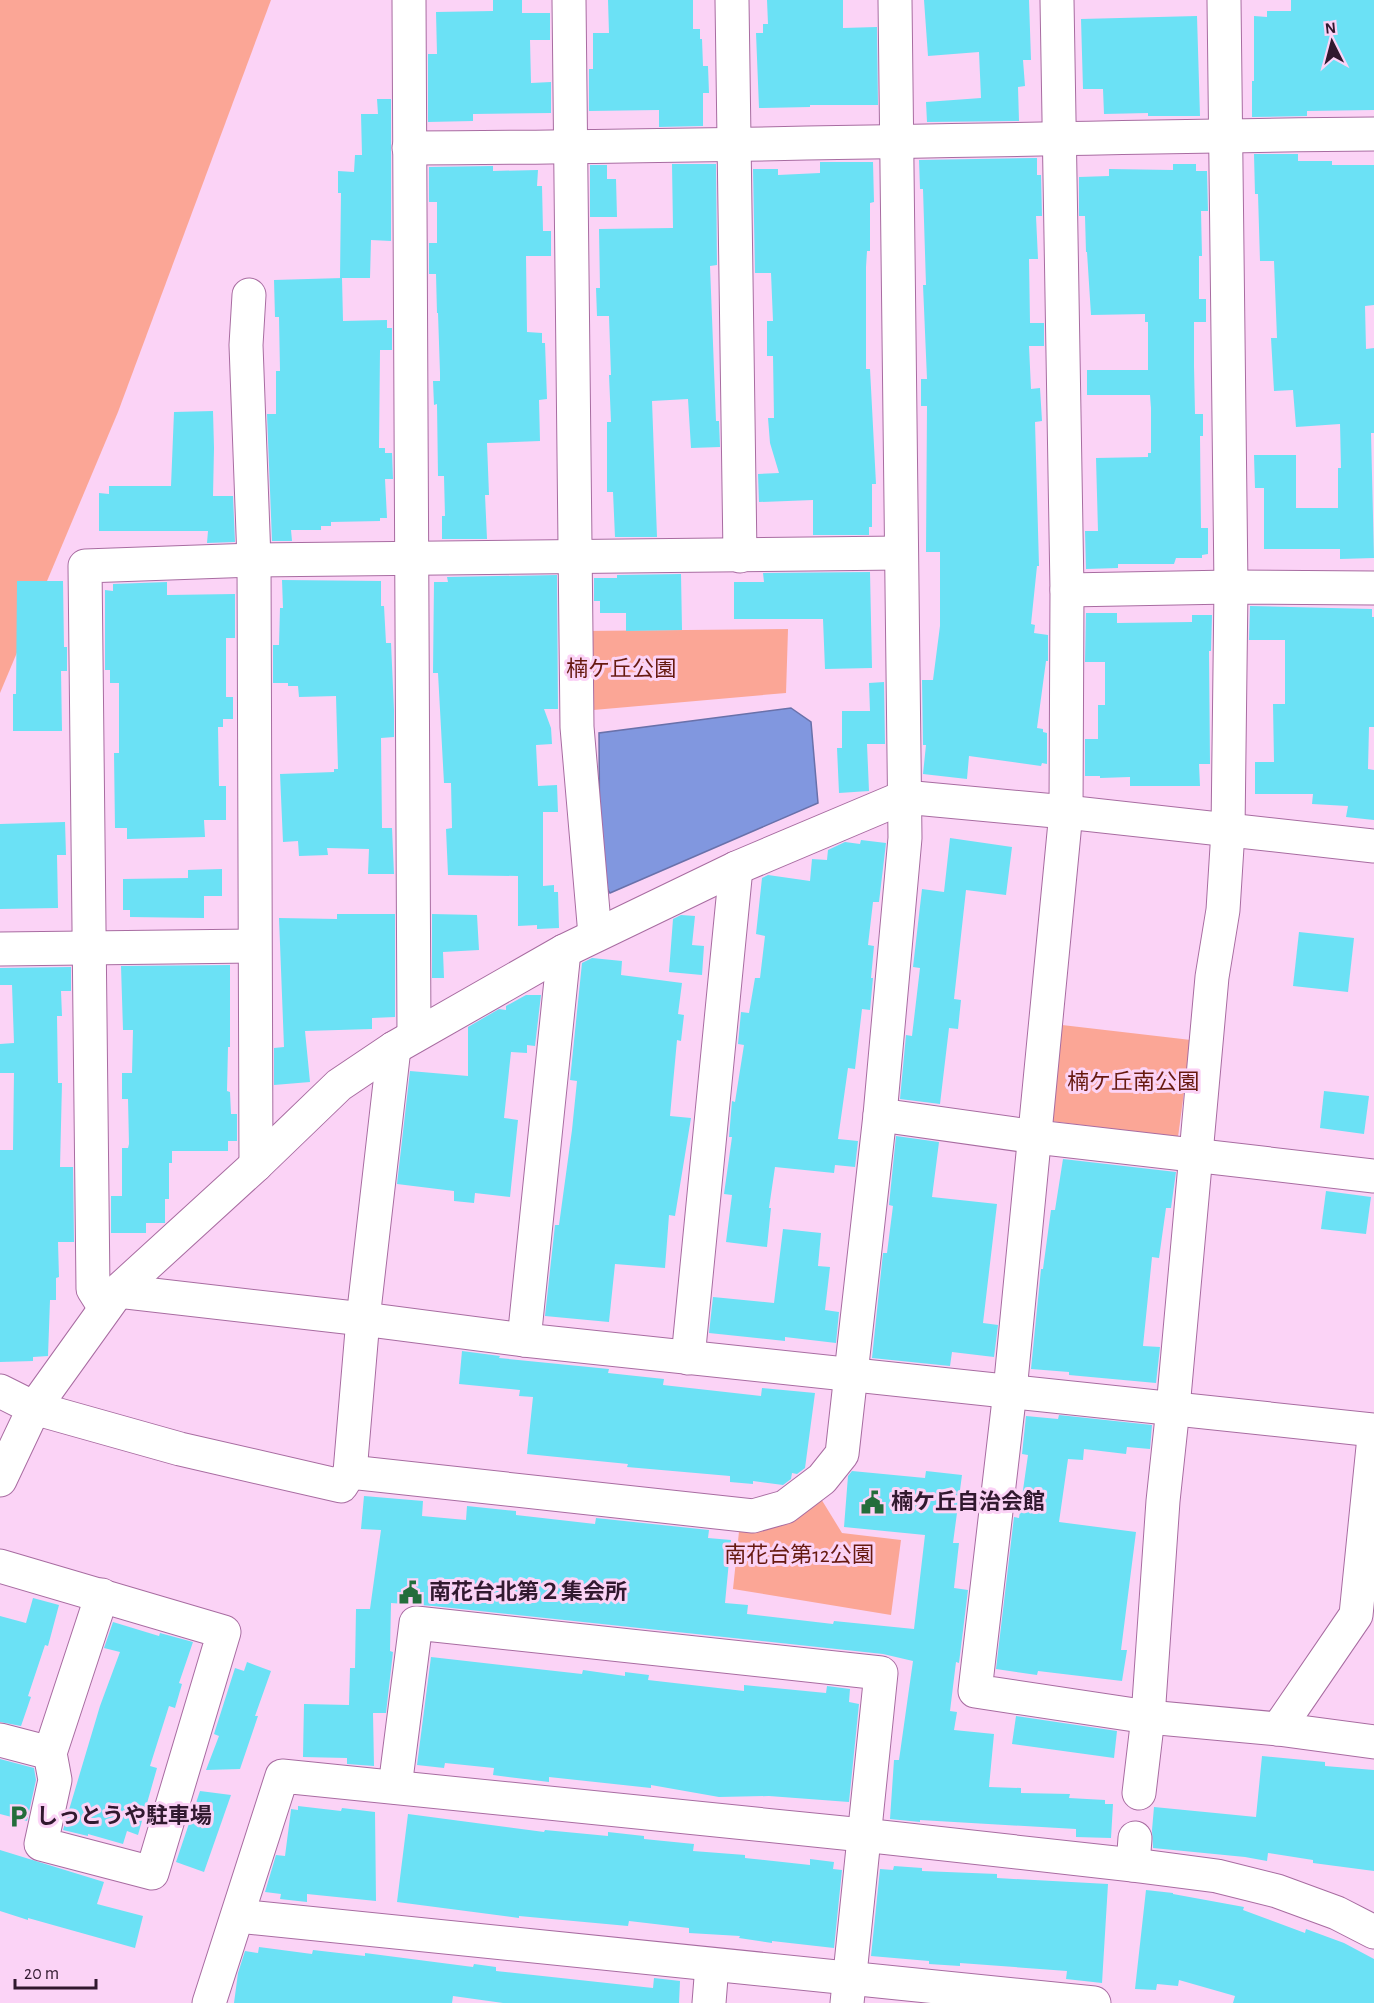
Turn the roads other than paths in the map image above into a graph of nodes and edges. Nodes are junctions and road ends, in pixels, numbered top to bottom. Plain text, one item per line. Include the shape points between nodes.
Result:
1 (409, 0) edge
2 (569, 0) edge
3 (732, 0) edge
4 (895, 0) edge
5 (1057, 0) edge
6 (1224, 0) edge
7 (1374, 134) edge
8 (1225, 135) junction
9 (1058, 137) junction
10 (896, 142) junction
11 (733, 144) junction
12 (570, 147) junction
13 (409, 148) junction
14 (249, 295) dead end
15 (901, 554) junction
16 (740, 556) junction
17 (575, 557) junction
18 (410, 558) junction
19 (254, 560) junction
20 (1232, 587) junction
21 (1374, 588) edge
22 (1067, 590) junction
23 (904, 797) junction
24 (1066, 812) junction
25 (1228, 831) junction
26 (1374, 846) edge
27 (736, 868) junction
28 (595, 935) junction
29 (254, 946) junction
30 (91, 948) junction
31 (0, 949) edge
32 (564, 951) junction
33 (404, 1042) junction
34 (880, 1115) junction
35 (1036, 1137) junction
36 (1196, 1155) junction
37 (255, 1165) junction
38 (1374, 1176) edge
39 (111, 1300) junction
40 (363, 1319) junction
41 (524, 1340) junction
42 (688, 1358) junction
43 (851, 1376) junction
44 (0, 1391) edge
45 (1010, 1391) junction
46 (34, 1408) junction
47 (1173, 1408) junction
48 (1374, 1430) edge
49 (1374, 1437) edge
50 (350, 1472) junction
51 (0, 1480) edge
52 (0, 1566) edge
53 (102, 1595) junction
54 (1149, 1717) junction
55 (1278, 1729) junction
56 (0, 1740) edge
57 (1374, 1742) edge
58 (50, 1753) junction
59 (395, 1787) junction
60 (1139, 1793) dead end
61 (863, 1835) junction
62 (238, 1916) junction
63 (1374, 1932) edge
64 (712, 1965) junction
65 (848, 1990) edge
66 (209, 2003) edge
67 (709, 2003) edge
68 (1094, 2003) edge

1 - 13 street
2 - 12 street
3 - 11 street
4 - 10 street
5 - 9 street
6 - 8 street
7 - 8 street
8 - 9 street
8 - 20 street
9 - 10 street
9 - 22 street
10 - 11 street
10 - 15 street
11 - 12 street
11 - 16 street
12 - 13 street
12 - 17 street
13 - 18 street
14 - 19 street via 246,345
15 - 16 street
15 - 23 street
16 - 17 street
17 - 18 street
17 - 28 street via 578,727
18 - 19 street
18 - 33 street
19 - 29 street
19 - 30 street via 85,566
20 - 21 street
20 - 22 street
20 - 25 street
22 - 24 street
23 - 24 street
23 - 27 street
23 - 34 street via 905,838
24 - 25 street
24 - 35 street
25 - 26 street
25 - 36 street
27 - 28 street
27 - 42 street
28 - 32 street
29 - 30 street
29 - 37 street
30 - 31 street
30 - 39 street via 93,1289
32 - 33 street
32 - 41 street
33 - 37 street via 339,1085
33 - 40 street
34 - 35 street
34 - 43 street
35 - 36 street
35 - 45 street
36 - 38 street
36 - 47 street
37 - 39 street
39 - 40 street
39 - 46 street
40 - 41 street
40 - 50 street
41 - 42 street
42 - 43 street
43 - 45 street
43 - 50 street via 842,1454 822,1479 785,1507 753,1516
44 - 46 street
45 - 47 street
45 - 54 street via 975,1691
46 - 50 street via 180,1449 341,1486
46 - 51 street
47 - 48 street
47 - 54 street
49 - 55 street via 1356,1614
52 - 53 street
53 - 58 street
53 - 58 street via 224,1632 152,1873 42,1844 55,1780
54 - 55 street
54 - 60 street
55 - 57 street
56 - 58 street
59 - 61 street
59 - 61 street via 416,1623 881,1673
59 - 62 street via 282,1776
61 - 63 street via 1134,1851 1277,1891 1337,1913
61 - 65 street
62 - 64 street
62 - 66 street
64 - 65 street
64 - 67 street
65 - 68 street

